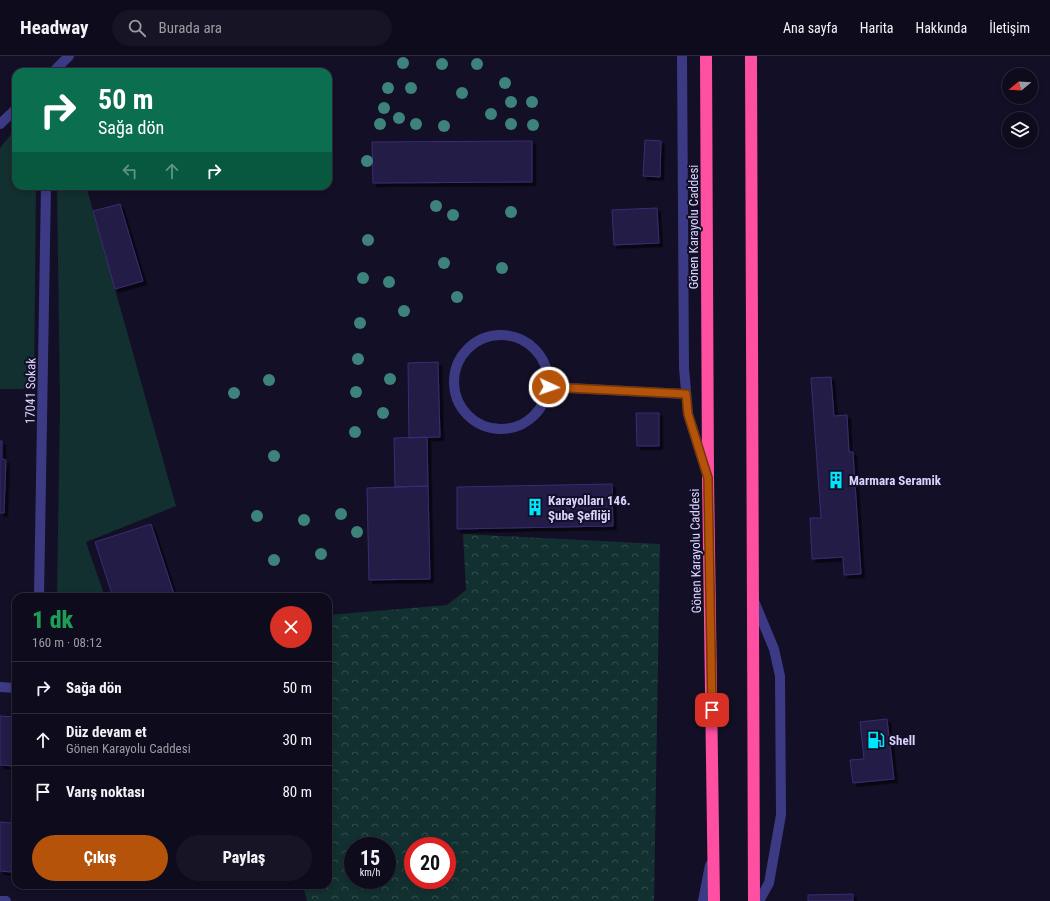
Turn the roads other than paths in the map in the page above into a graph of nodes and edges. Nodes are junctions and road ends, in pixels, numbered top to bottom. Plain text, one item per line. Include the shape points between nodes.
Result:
1 (69, 56) edge
2 (682, 56) edge
3 (706, 56) edge
4 (751, 56) edge
5 (57, 68) edge
6 (12, 113) edge
7 (0, 124) edge
8 (46, 190) edge
9 (549, 387) junction
10 (686, 394) junction
11 (708, 478) junction
12 (40, 593) edge
13 (753, 600) junction
14 (0, 687) edge
15 (12, 688) edge
16 (713, 849) junction
17 (0, 900) edge
18 (6, 901) edge
19 (703, 901) edge
20 (714, 901) edge
21 (754, 901) edge
22 (759, 901) edge

1 - 5 street
2 - 10 street
3 - 11 highway, Gönen Karayolu Caddesi
4 - 13 highway
6 - 7 street
8 - 12 street, 17041 Sokak
9 - 9 street via 544,403 535,416 522,425 506,430 490,429 475,422 464,411 456,397 454,381 457,366 464,353 475,342 489,336 504,335 519,338 532,346 548,371
9 - 10 street
10 - 11 street via 688,414
11 - 16 highway, Gönen Karayolu Caddesi
13 - 21 highway
13 - 22 street via 774,649 780,676 781,815 769,883
14 - 15 street
16 - 19 street
16 - 20 highway, Gönen Karayolu Caddesi
17 - 18 street

